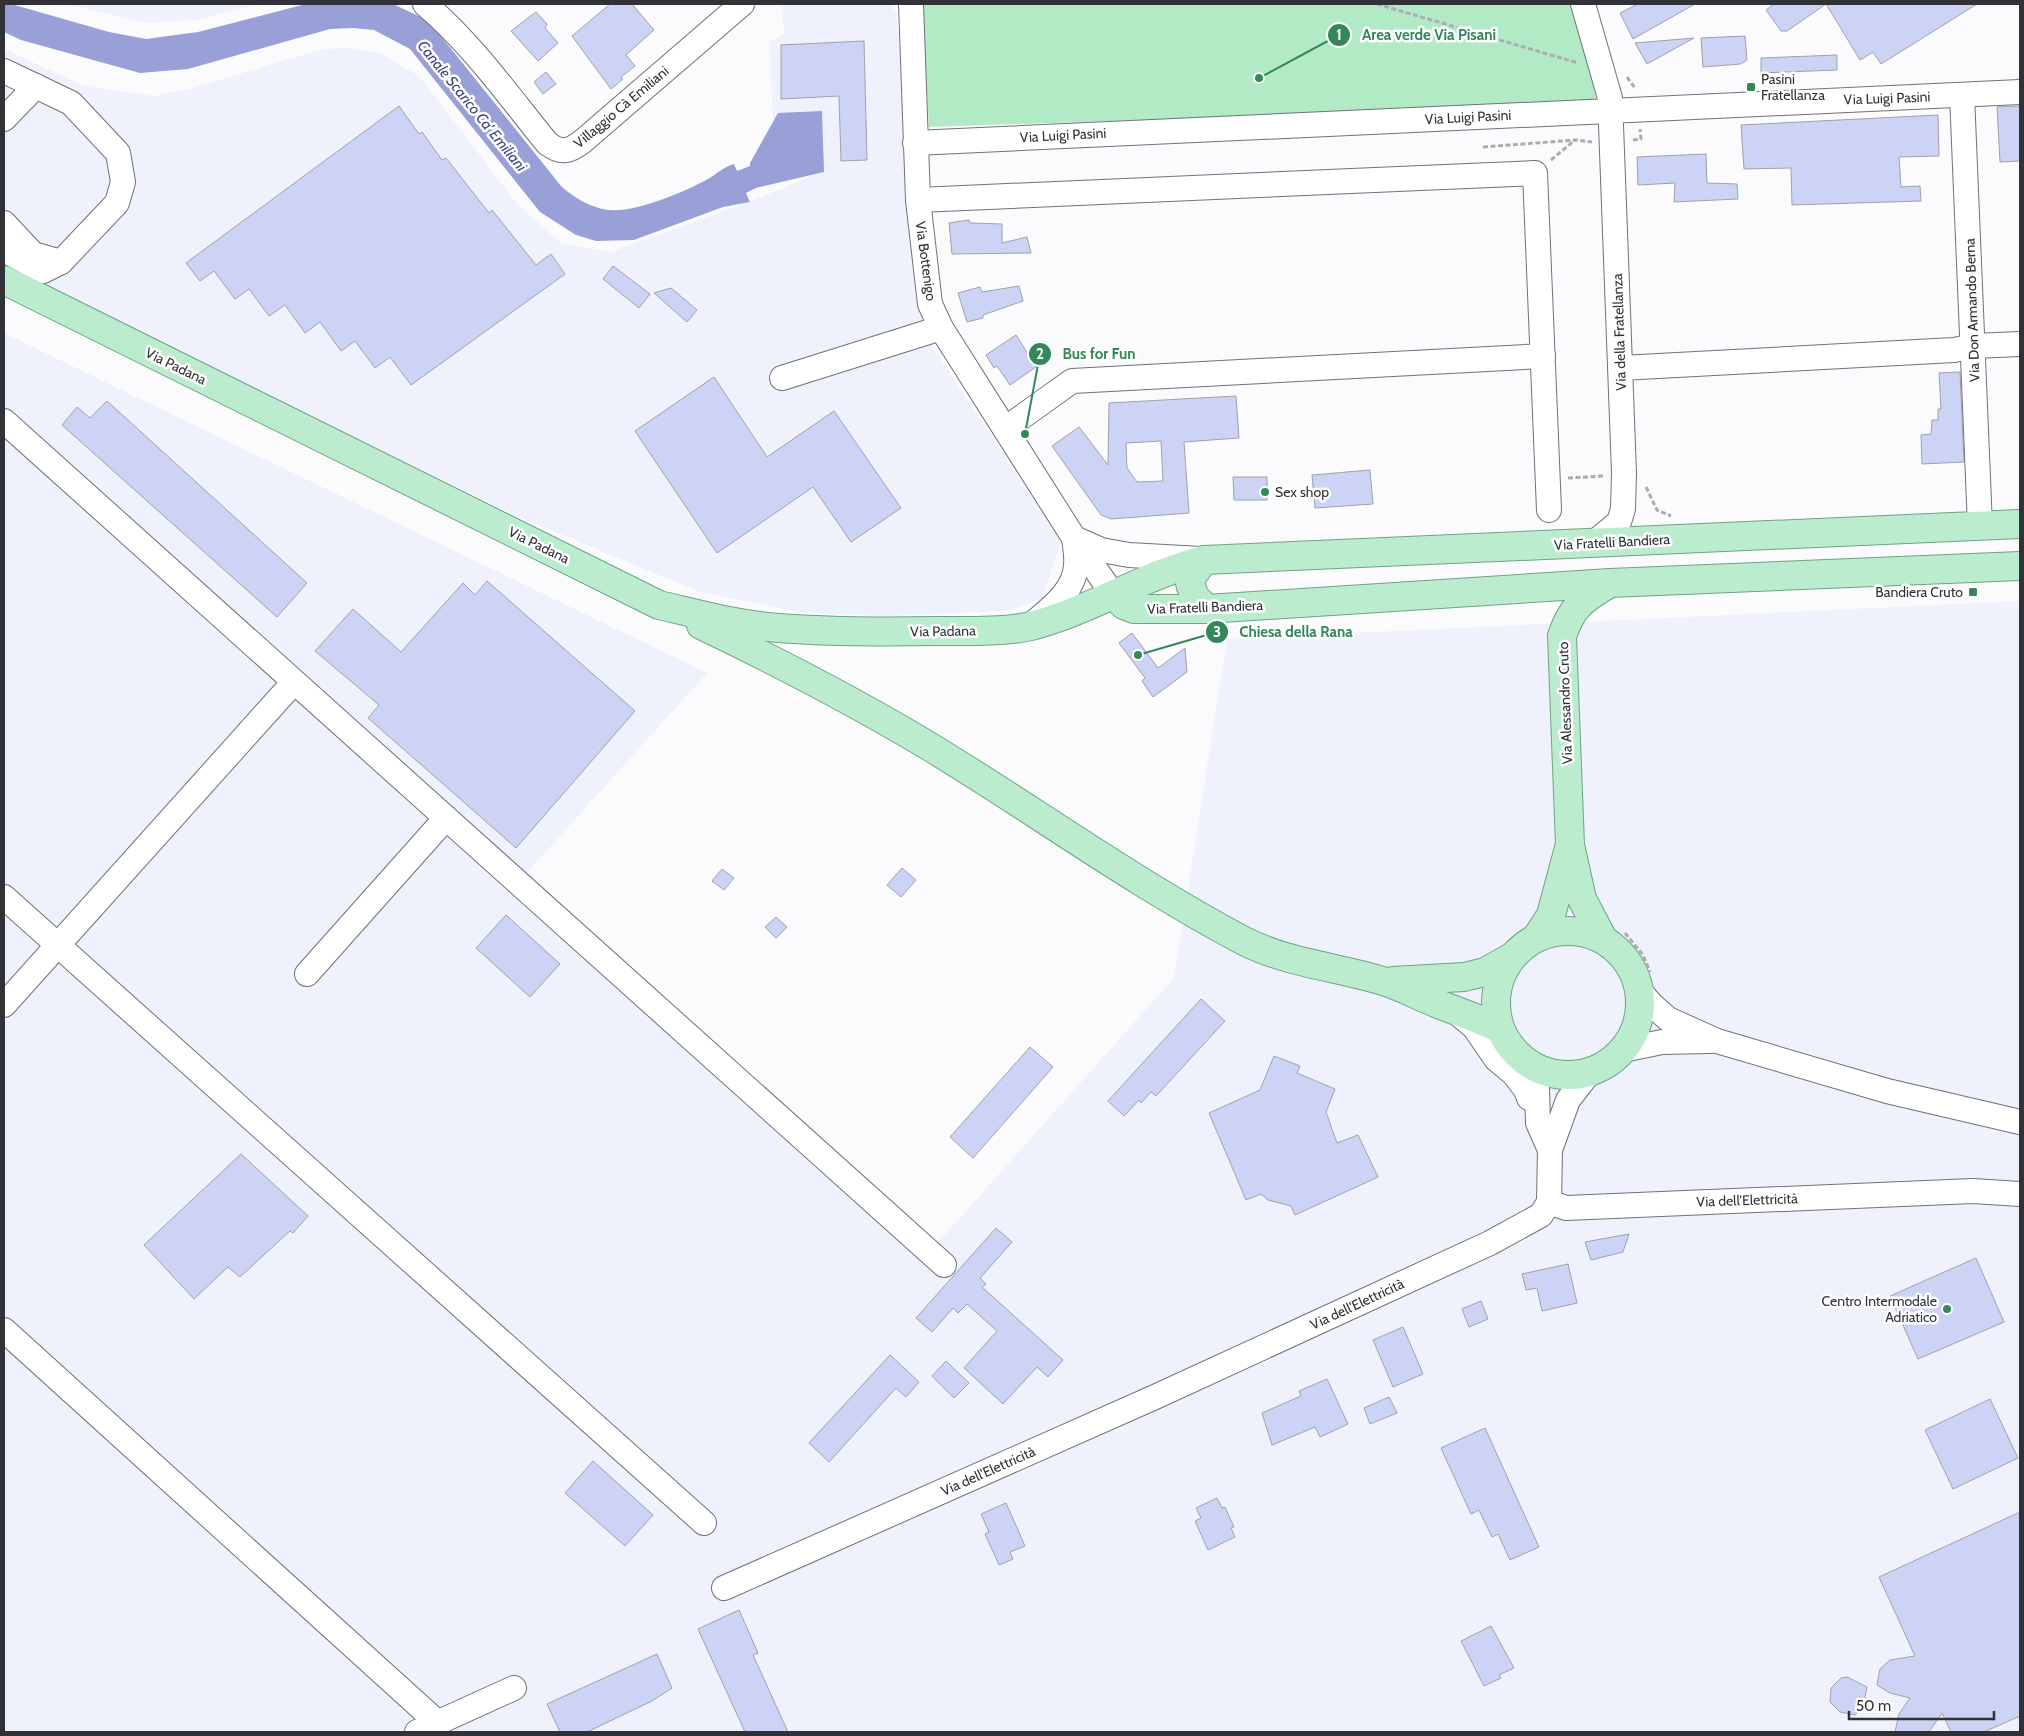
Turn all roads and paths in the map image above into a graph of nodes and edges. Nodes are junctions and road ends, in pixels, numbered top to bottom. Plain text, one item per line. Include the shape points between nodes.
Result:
1 (425, 4) edge
2 (742, 4) edge
3 (911, 4) edge
4 (1377, 4) edge
5 (1584, 4) edge
6 (1586, 65) dead end
7 (4, 71) edge
8 (36, 86) junction
9 (2020, 92) edge
10 (1962, 95) junction
11 (1611, 110) junction
12 (4, 119) edge
13 (1640, 122) dead end
14 (1576, 140) junction
15 (1625, 140) dead end
16 (1594, 142) junction
17 (1600, 142) dead end
18 (915, 143) junction
19 (1483, 147) dead end
20 (1594, 152) dead end
21 (1535, 173) junction
22 (918, 200) junction
23 (4, 223) edge
24 (4, 250) edge
25 (48, 277) junction
26 (4, 280) edge
27 (941, 328) junction
28 (2020, 344) edge
29 (1974, 346) junction
30 (1544, 356) junction
31 (1621, 368) junction
32 (782, 378) dead end
33 (4, 421) edge
34 (1005, 429) junction
35 (1606, 476) dead end
36 (1547, 479) junction
37 (1646, 480) dead end
38 (1549, 510) dead end
39 (1674, 517) dead end
40 (2020, 524) edge
41 (1980, 526) junction
42 (1074, 538) junction
43 (1595, 542) junction
44 (1204, 560) junction
45 (2020, 566) edge
46 (1610, 582) junction
47 (1540, 587) junction
48 (1114, 596) junction
49 (659, 605) junction
50 (1207, 610) junction
51 (1029, 626) junction
52 (1562, 636) junction
53 (294, 682) junction
54 (446, 818) junction
55 (1570, 844) junction
56 (4, 897) edge
57 (1612, 934) junction
58 (1537, 936) junction
59 (58, 945) junction
60 (1510, 958) junction
61 (307, 974) dead end
62 (1384, 981) junction
63 (1645, 982) junction
64 (4, 1005) edge
65 (1453, 1009) junction
66 (1500, 1029) junction
67 (1717, 1041) junction
68 (1623, 1050) junction
69 (1526, 1062) junction
70 (1589, 1073) junction
71 (2020, 1122) edge
72 (1538, 1123) junction
73 (1550, 1150) junction
74 (2020, 1195) edge
75 (1550, 1202) junction
76 (944, 1265) dead end
77 (4, 1330) edge
78 (704, 1523) dead end
79 (724, 1588) dead end
80 (514, 1688) dead end
81 (428, 1727) edge

1 - 2 street, Villaggio Cà Emiliani via 472,51 547,143 563,152 583,141
3 - 18 street, Via Bottenigo
4 - 6 path
5 - 11 street, Via della Fratellanza via 1609,90
7 - 8 street
8 - 12 street
8 - 25 street via 72,103 118,153 123,182 117,203
9 - 10 street, Via Luigi Pasini
10 - 11 street, Via Luigi Pasini
10 - 29 street, Via Don Armando Berna
11 - 18 street, Via Luigi Pasini
11 - 31 street, Via della Fratellanza
13 - 15 path via 1641,139
14 - 16 path
14 - 19 path
14 - 21 path
16 - 17 path
16 - 20 path
18 - 22 street, Via Bottenigo
21 - 22 street
21 - 30 street
22 - 27 street, Via Bottenigo via 930,304
23 - 25 street via 33,254
24 - 25 street
25 - 26 main road, Via Padana
25 - 49 main road, Via Padana
27 - 32 street
27 - 34 street, Via Bottenigo
28 - 29 street
29 - 31 street via 1954,350
29 - 41 street, Via Don Armando Berna
30 - 34 street via 1072,382
30 - 36 street
31 - 43 street, Via della Fratellanza via 1622,509 1619,522
33 - 53 street
34 - 42 street, Via Bottenigo
35 - 36 path
36 - 38 street
37 - 39 path via 1648,496 1656,510
40 - 41 main road, Via Fratelli Bandiera
41 - 43 main road, Via Fratelli Bandiera
42 - 44 street, Via Fratelli Bandiera via 1101,550 1129,555
42 - 48 street, Via Fratelli Bandiera
42 - 51 street via 1076,566 1070,586
43 - 44 main road, Via Fratelli Bandiera
44 - 48 main road, Via Fratelli Bandiera via 1181,565
44 - 50 main road via 1190,584 1195,598
45 - 46 main road, Via Fratelli Bandiera
46 - 47 main road, Via Fratelli Bandiera
46 - 52 main road, Via Alessandro Cruto via 1578,605 1569,616
47 - 50 main road, Via Fratelli Bandiera
47 - 52 main road via 1551,600
48 - 50 main road, Via Fratelli Bandiera via 1134,609
48 - 51 main road, Via Padana via 1072,614
49 - 51 main road, Via Padana via 777,628 896,632
49 - 62 main road via 802,674 867,710 934,749 1130,875 1247,943
52 - 55 main road, Via Alessandro Cruto
53 - 54 street
53 - 59 street
54 - 61 street
54 - 76 street
55 - 57 main road, Via Alessandro Cruto via 1582,899
55 - 58 main road, Via Alessandro Cruto via 1551,915
56 - 59 street
57 - 58 main road via 1559,930
57 - 63 main road via 1632,970
57 - 63 path via 1643,955
58 - 60 main road
59 - 64 street
59 - 78 street
60 - 62 main road via 1485,972 1464,978
60 - 66 main road via 1498,980 1495,1004
62 - 65 main road
63 - 67 street via 1652,1005 1668,1019
63 - 68 main road via 1634,1032
65 - 66 main road
65 - 72 street via 1474,1027 1496,1058 1526,1090
66 - 69 main road via 1510,1047
67 - 68 street via 1662,1042
67 - 71 street via 1887,1091
68 - 70 main road via 1608,1064
69 - 70 main road via 1546,1072 1567,1076
69 - 72 street via 1536,1089
70 - 73 street via 1568,1100
72 - 73 street
73 - 75 street
74 - 75 street, Via dell'Elettricità via 1973,1191 1566,1208
75 - 79 street, Via dell'Elettricità via 1541,1216 1490,1243 1155,1397
77 - 81 street
80 - 81 street

